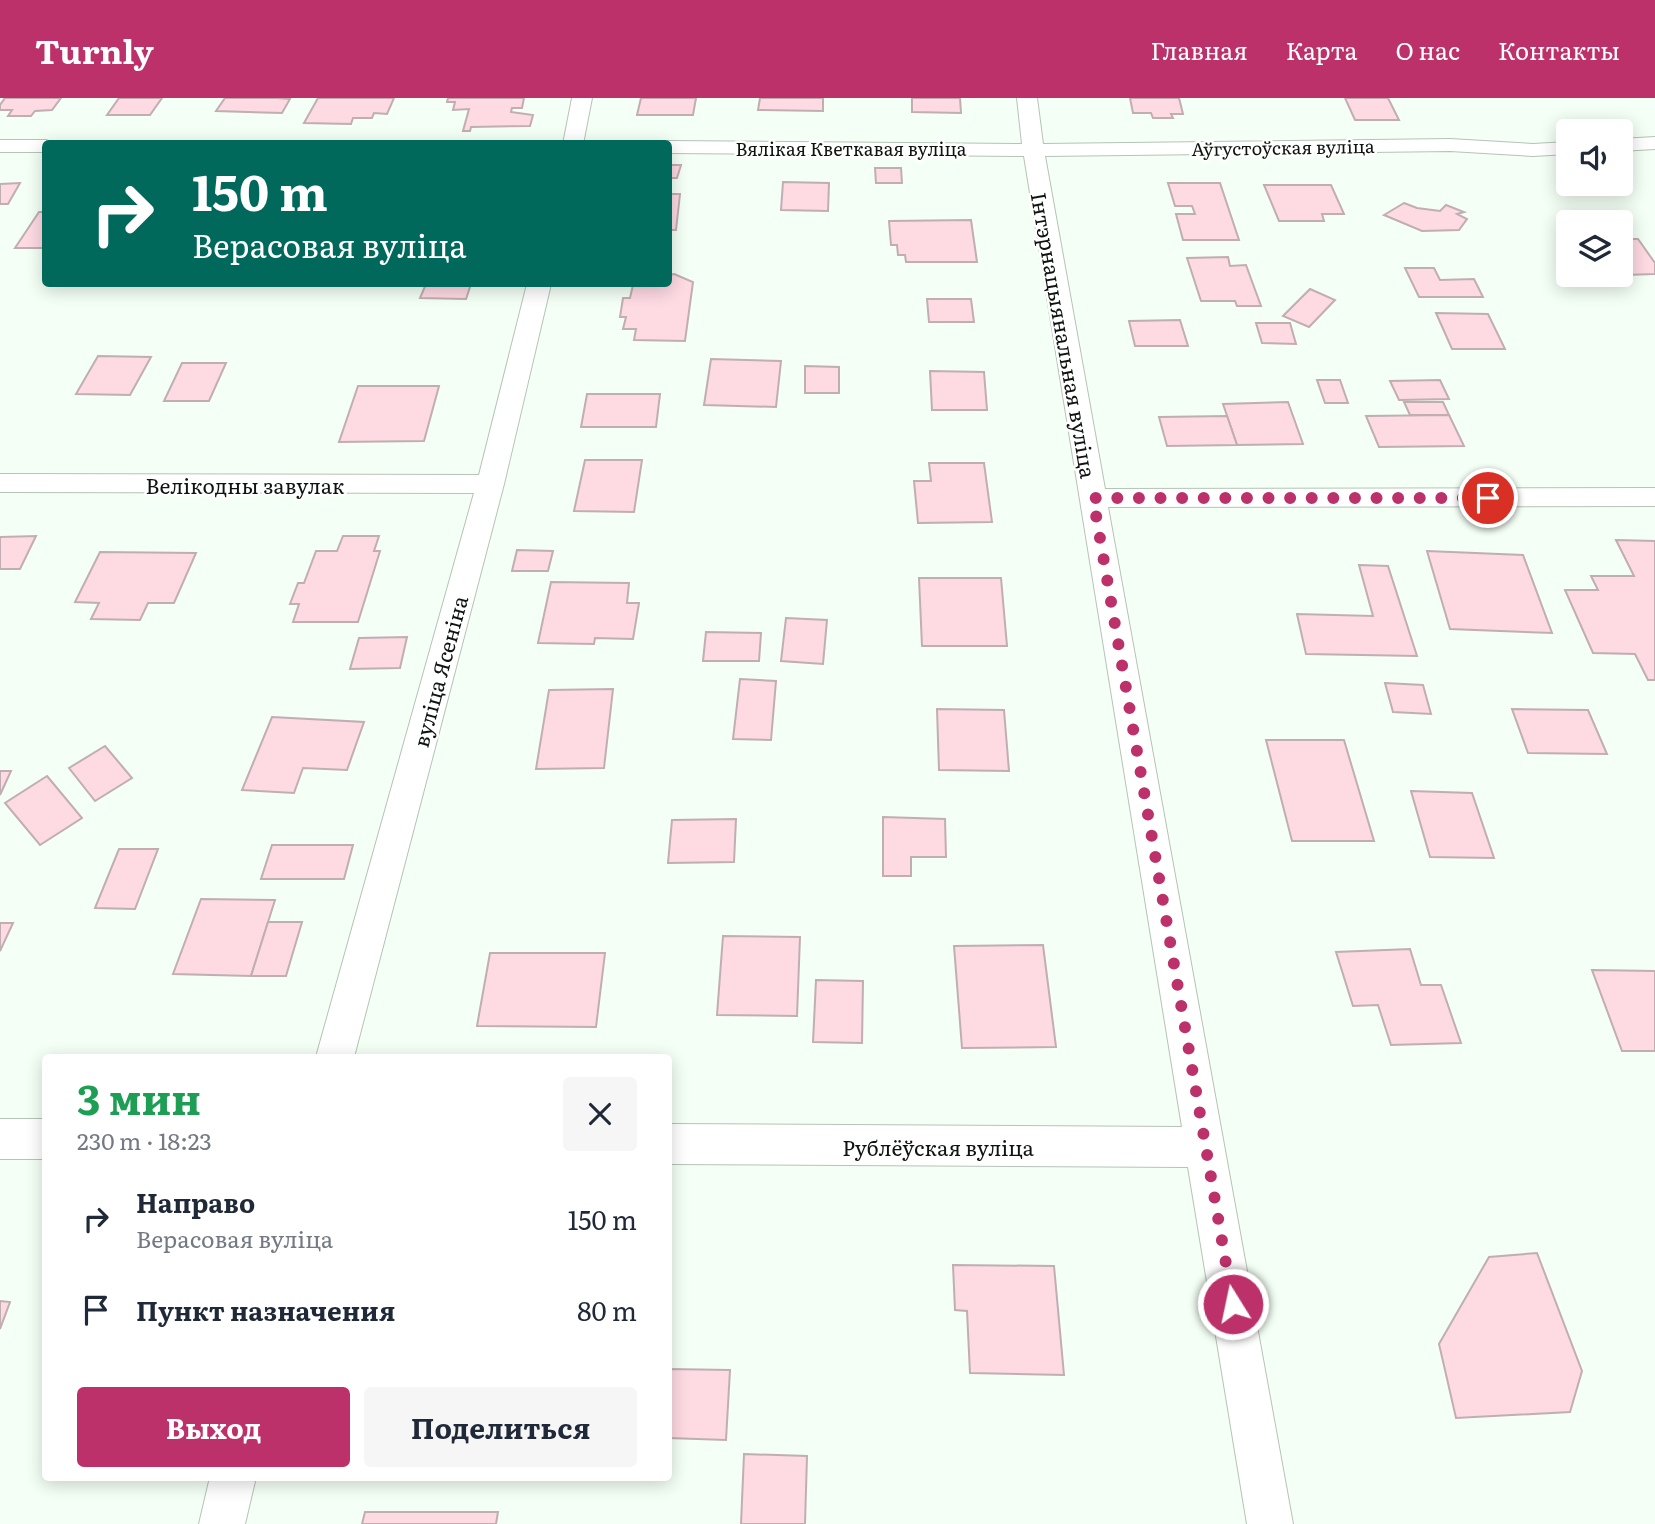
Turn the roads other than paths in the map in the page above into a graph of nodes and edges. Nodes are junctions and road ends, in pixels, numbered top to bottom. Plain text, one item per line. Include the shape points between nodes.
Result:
1 (582, 98) edge
2 (1027, 98) edge
3 (574, 140) edge
4 (1655, 143) edge
5 (1633, 144) edge
6 (0, 146) edge
7 (42, 146) edge
8 (672, 147) edge
9 (1556, 149) edge
10 (1033, 150) junction
11 (537, 287) edge
12 (0, 483) edge
13 (490, 484) junction
14 (1093, 498) junction
15 (1655, 498) edge
16 (336, 1054) edge
17 (0, 1139) edge
18 (42, 1139) edge
19 (672, 1144) edge
20 (1206, 1147) junction
21 (232, 1481) edge
22 (222, 1524) edge
23 (1270, 1524) edge

1 - 3 street
2 - 10 street, Інтэрнацыянальная вуліца
4 - 5 street
6 - 7 street
8 - 10 street, Вялікая Кветкавая вуліца
9 - 10 street, Аўгустоўская вуліца via 1450,145
10 - 14 street, Інтэрнацыянальная вуліца
11 - 13 street, вуліца Ясеніна
12 - 13 street, Велікодны завулак
13 - 16 street, вуліца Ясеніна
14 - 15 street
14 - 20 street, Інтэрнацыянальная вуліца
17 - 18 street
19 - 20 street, Рублёўская вуліца
20 - 23 street, Інтэрнацыянальная вуліца
21 - 22 street

